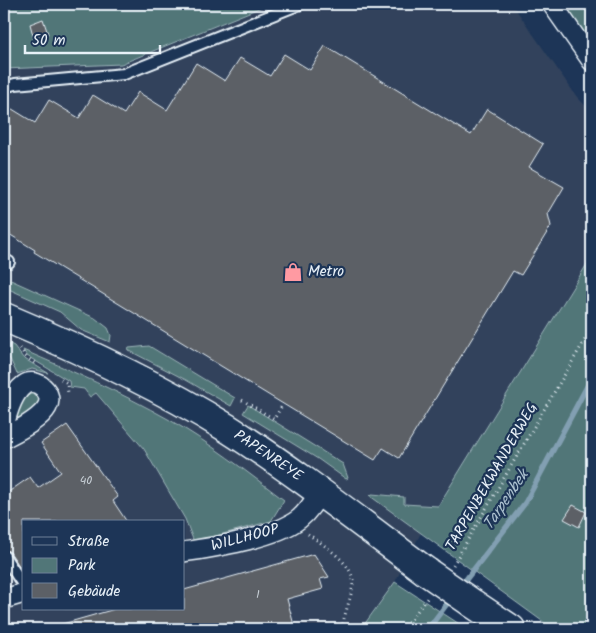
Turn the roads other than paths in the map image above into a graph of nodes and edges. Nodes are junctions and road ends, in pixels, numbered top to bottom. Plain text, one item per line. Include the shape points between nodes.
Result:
1 (300, 4) edge
2 (552, 4) edge
3 (592, 61) edge
4 (4, 87) edge
5 (4, 316) edge
6 (4, 427) edge
7 (4, 438) edge
8 (320, 492) junction
9 (185, 552) edge
10 (4, 556) edge
11 (22, 583) edge
12 (22, 594) edge
13 (4, 599) edge
14 (511, 629) edge

1 - 4 lane via 124,74
2 - 3 street
5 - 8 main road, PAPENREYE via 172,396 226,428
6 - 7 street via 16,393 25,384 33,383 47,392 50,399 42,413
8 - 9 street, WILLHOOP via 300,518 278,531
8 - 14 main road, PAPENREYE, bridge
10 - 11 lane
12 - 13 street

